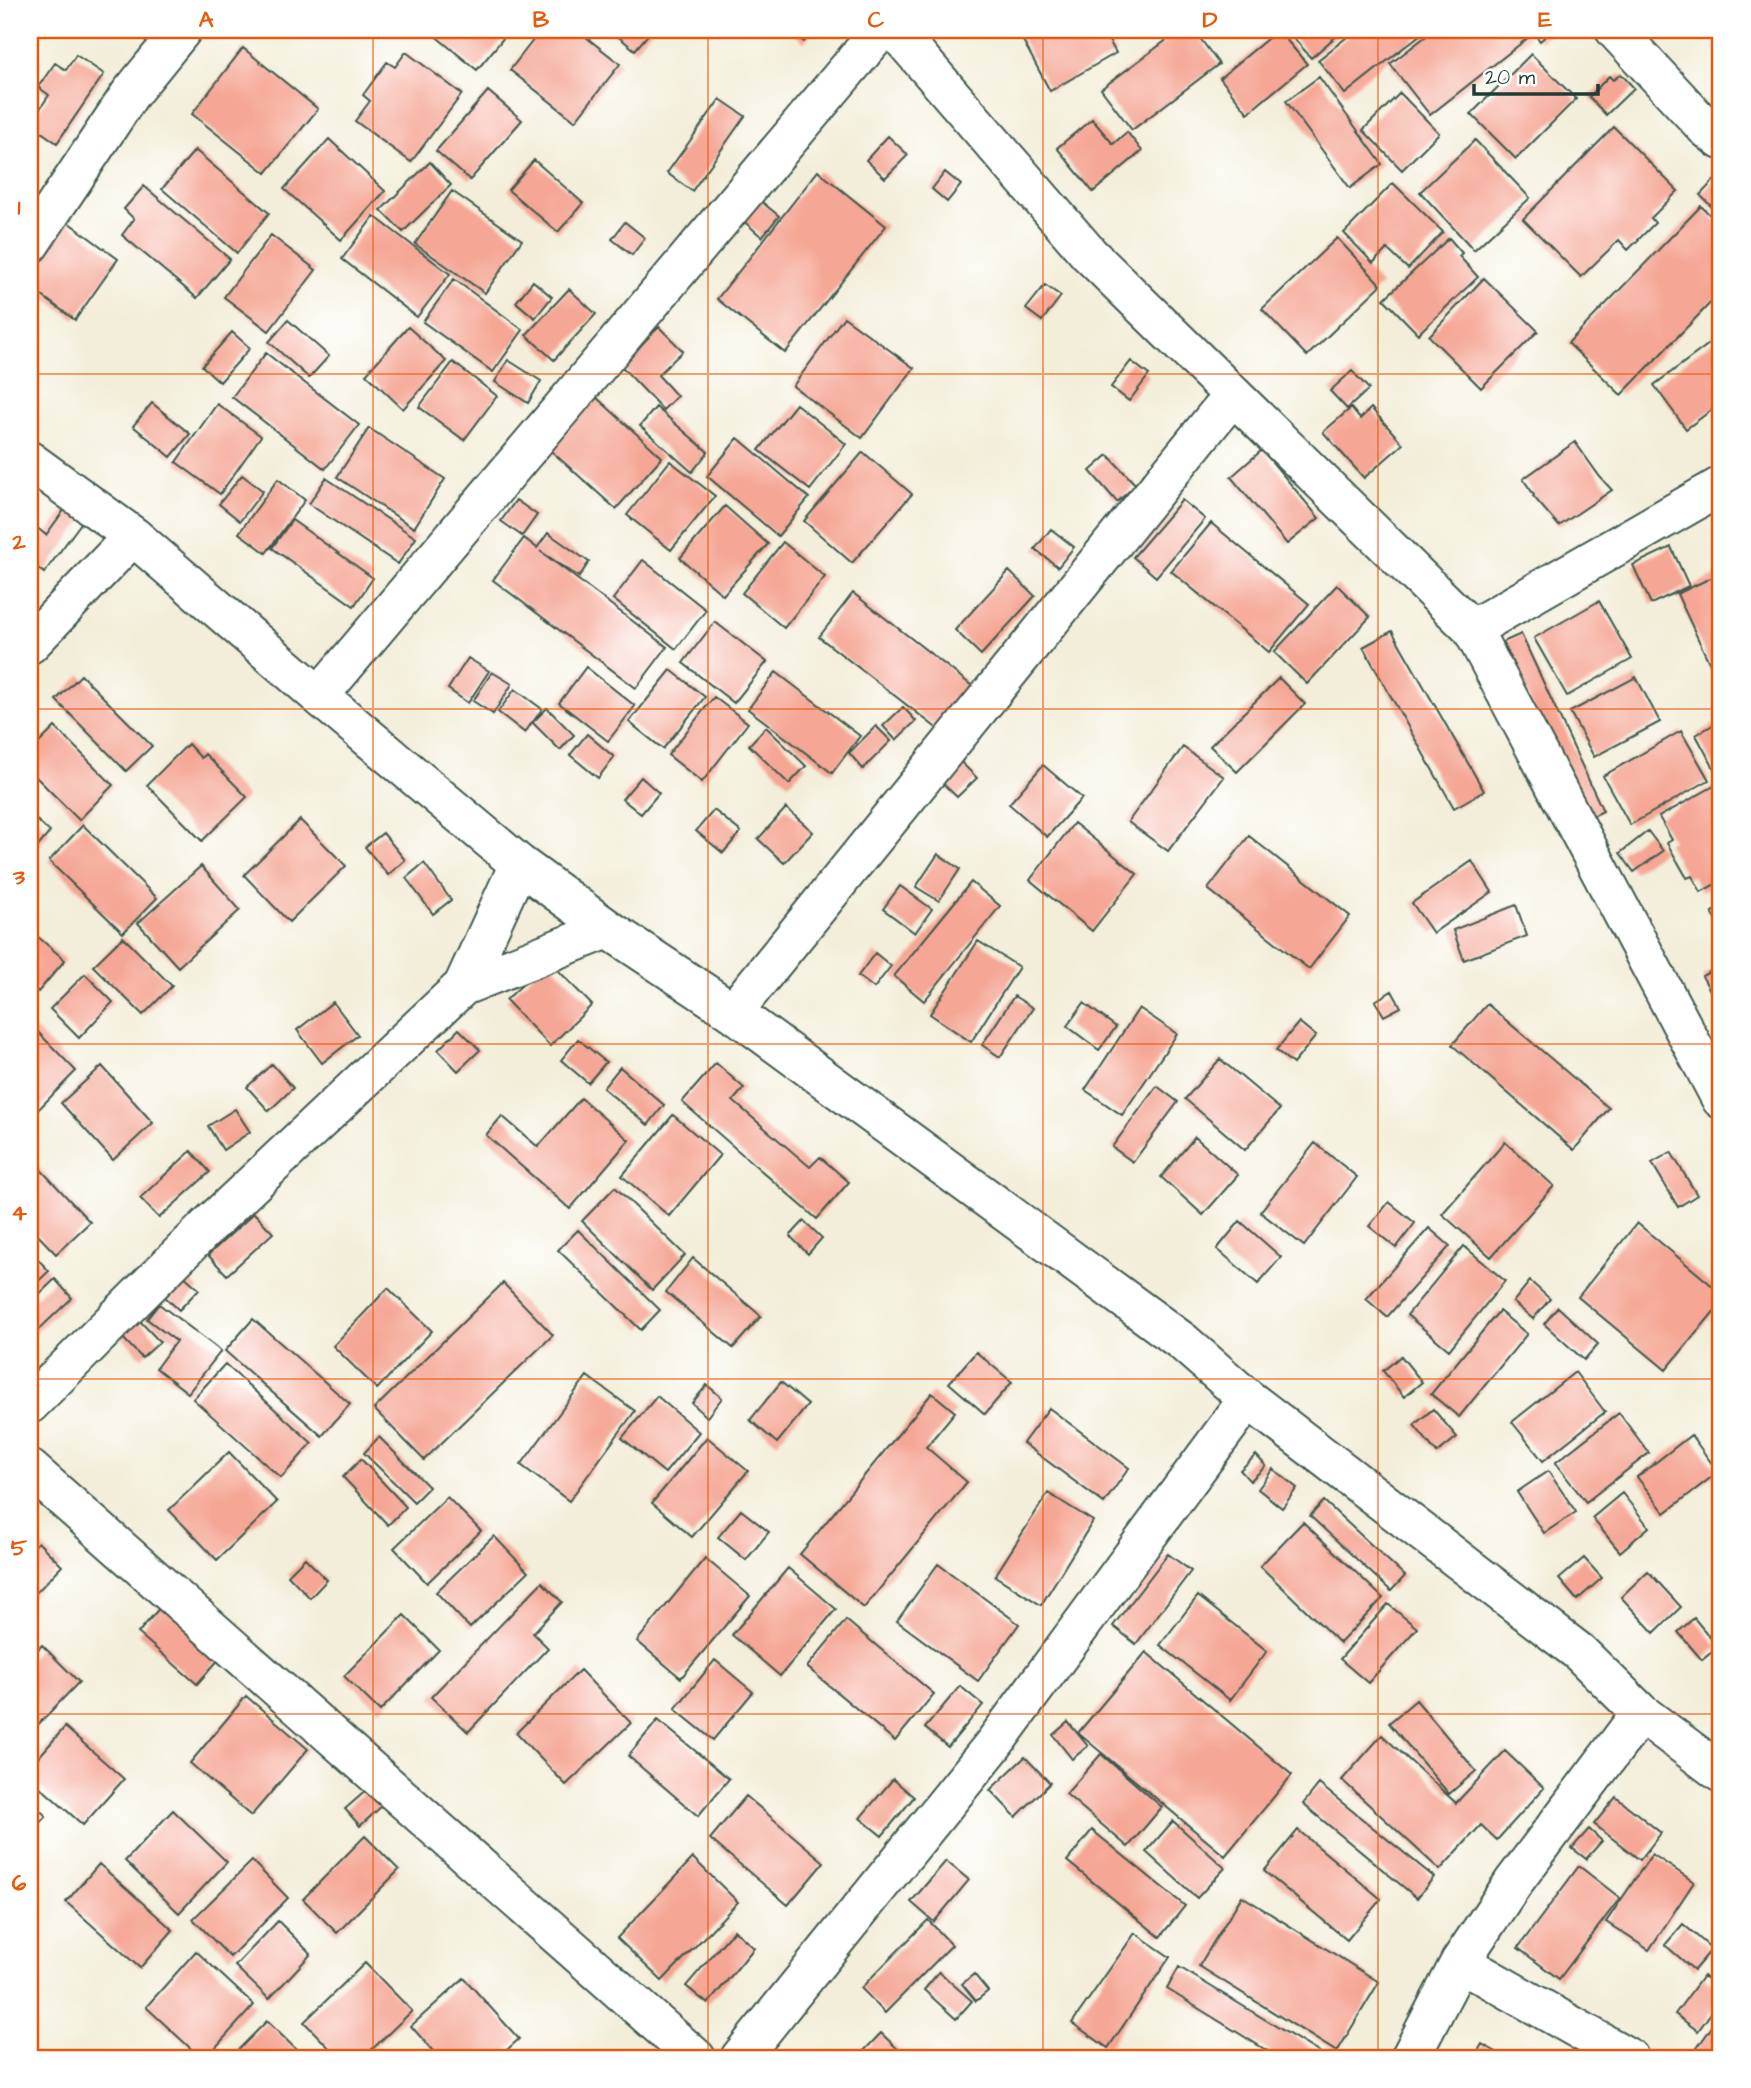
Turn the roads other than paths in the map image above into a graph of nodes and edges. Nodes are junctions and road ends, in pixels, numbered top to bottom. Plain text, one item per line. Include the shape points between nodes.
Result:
1 (182, 30) edge
2 (881, 30) edge
3 (895, 30) edge
4 (1615, 30) edge
5 (1721, 139) edge
6 (30, 244) edge
7 (1233, 395) junction
8 (30, 461) edge
9 (1721, 486) edge
10 (133, 536) junction
11 (1472, 629) junction
12 (30, 644) edge
13 (319, 696) junction
14 (519, 863) junction
15 (608, 929) junction
16 (463, 986) junction
17 (733, 1012) junction
18 (1721, 1099) edge
19 (1248, 1399) junction
20 (30, 1404) edge
21 (30, 1469) edge
22 (1641, 1713) junction
23 (1721, 1773) edge
24 (1460, 1962) junction
25 (696, 2058) edge
26 (740, 2058) edge
27 (1410, 2058) edge
28 (1629, 2058) edge

1 - 6 street via 130,94
2 - 13 street
3 - 7 street via 1089,254
4 - 5 street
7 - 11 street
7 - 17 street
8 - 10 street
9 - 11 street
10 - 12 street
10 - 13 street
11 - 18 street
13 - 14 street
14 - 15 street
14 - 16 street
15 - 16 street
15 - 17 street
16 - 20 street via 208,1226
17 - 19 street via 1183,1342
19 - 22 street via 1579,1652
19 - 26 street via 993,1745
21 - 25 street
22 - 23 street
22 - 24 street via 1513,1883
24 - 27 street
24 - 28 street

